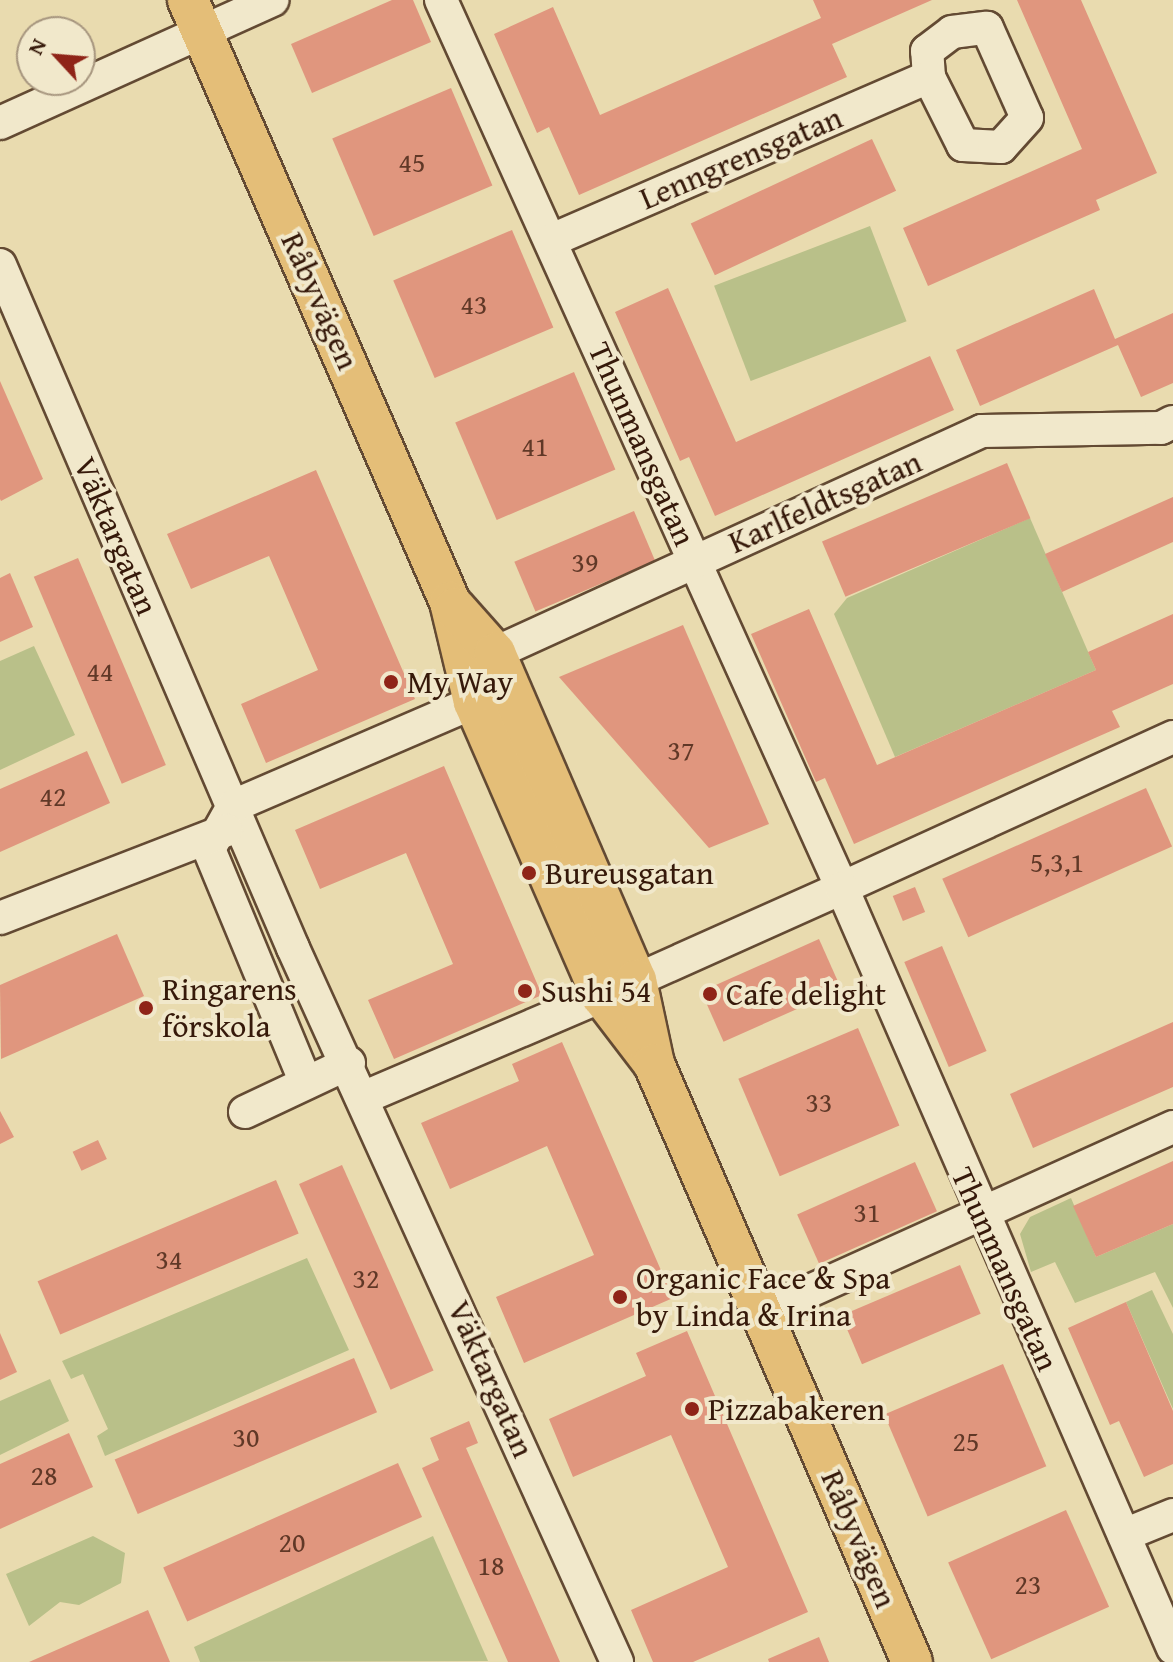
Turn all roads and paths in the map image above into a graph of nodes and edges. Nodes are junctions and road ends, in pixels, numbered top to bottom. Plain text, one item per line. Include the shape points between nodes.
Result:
1 (273, 0) edge
2 (441, 0) edge
3 (195, 15) edge
4 (929, 77) dead end
5 (0, 123) edge
6 (552, 240) junction
7 (0, 265) edge
8 (1173, 422) edge
9 (694, 562) junction
10 (450, 602) junction
11 (495, 653) junction
12 (474, 702) junction
13 (1173, 737) edge
14 (237, 816) junction
15 (211, 836) junction
16 (842, 888) junction
17 (0, 918) edge
18 (619, 988) junction
19 (349, 1063) junction
20 (306, 1083) junction
21 (365, 1097) junction
22 (245, 1112) dead end
23 (1173, 1127) edge
24 (980, 1214) junction
25 (761, 1313) junction
26 (1173, 1515) edge
27 (1124, 1535) junction
28 (1173, 1648) edge
29 (617, 1662) edge
30 (912, 1662) edge

1 - 3 street
2 - 6 street, Thunmansgatan
3 - 5 street
3 - 10 main road, Råbyvägen
4 - 6 street, Lenngrensgatan
6 - 9 street, Thunmansgatan
7 - 14 street, Väktargatan
8 - 9 street, Karlfeldtsgatan via 1161,428 982,431
9 - 11 street, Karlfeldtsgatan
9 - 16 street, Thunmansgatan
10 - 11 main road, Råbyvägen
10 - 12 main road, Råbyvägen
11 - 18 main road, Råbyvägen
12 - 14 street
12 - 18 main road, Råbyvägen
13 - 16 street
14 - 15 street
14 - 19 street, Väktargatan
15 - 17 street
15 - 20 street via 215,869
16 - 18 street
16 - 24 street, Thunmansgatan
18 - 21 street
18 - 25 main road, Råbyvägen
19 - 20 street
19 - 21 street, Väktargatan
20 - 22 street
21 - 29 street, Väktargatan
23 - 24 street
24 - 25 street
24 - 27 street, Thunmansgatan
25 - 30 main road, Råbyvägen
26 - 27 street
27 - 28 street, Thunmansgatan

